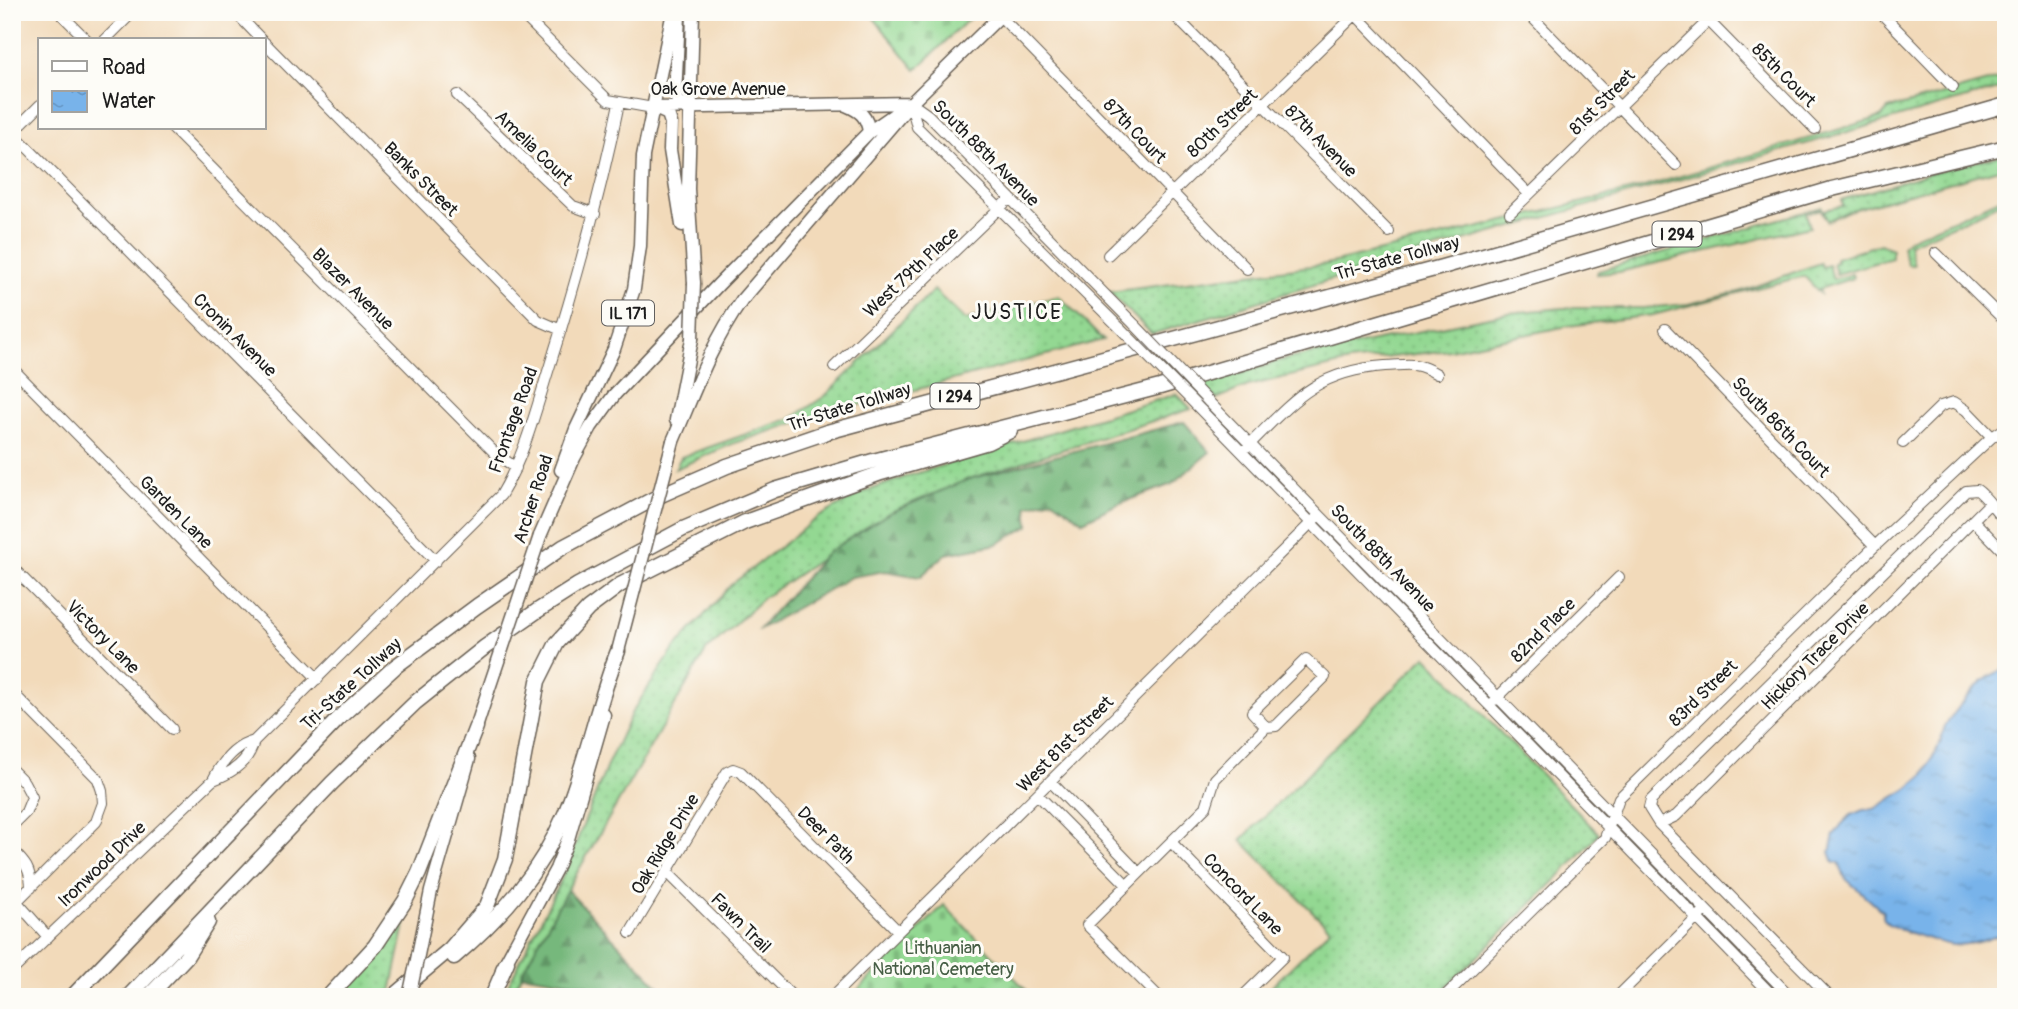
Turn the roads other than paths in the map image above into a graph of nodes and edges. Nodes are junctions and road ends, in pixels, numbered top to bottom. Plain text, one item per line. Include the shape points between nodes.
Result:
1 (59, 12) edge
2 (133, 12) edge
3 (235, 12) edge
4 (520, 12) edge
5 (673, 12) edge
6 (679, 12) edge
7 (693, 12) edge
8 (1171, 12) edge
9 (1527, 12) edge
10 (1700, 12) edge
11 (1717, 12) edge
12 (1880, 12) edge
13 (1355, 13) edge
14 (1002, 14) edge
15 (1708, 21) junction
16 (85, 38) edge
17 (108, 38) edge
18 (260, 38) edge
19 (266, 44) edge
20 (1953, 87) dead end
21 (457, 95) dead end
22 (619, 103) junction
23 (911, 103) junction
24 (846, 104) junction
25 (1264, 105) junction
26 (2006, 105) edge
27 (1619, 106) junction
28 (38, 107) edge
29 (653, 108) junction
30 (690, 109) junction
31 (1815, 129) dead end
32 (174, 130) edge
33 (13, 132) edge
34 (869, 132) junction
35 (2006, 146) edge
36 (1676, 166) dead end
37 (1172, 192) junction
38 (1528, 194) junction
39 (1010, 198) junction
40 (999, 210) junction
41 (1510, 213) dead end
42 (595, 214) junction
43 (1389, 232) dead end
44 (1936, 253) dead end
45 (1108, 255) dead end
46 (690, 256) junction
47 (1247, 268) dead end
48 (2006, 323) edge
49 (561, 330) junction
50 (1665, 330) dead end
51 (834, 367) dead end
52 (12, 368) edge
53 (1437, 374) dead end
54 (1039, 417) junction
55 (2006, 428) edge
56 (1992, 437) junction
57 (673, 441) junction
58 (1903, 443) dead end
59 (1246, 448) junction
60 (516, 467) junction
61 (1989, 504) junction
62 (551, 506) junction
63 (1315, 519) junction
64 (1973, 520) junction
65 (2006, 521) edge
66 (1875, 546) junction
67 (2006, 554) edge
68 (436, 561) junction
69 (12, 567) edge
70 (1619, 578) dead end
71 (618, 651) junction
72 (318, 679) junction
73 (12, 692) edge
74 (1498, 697) junction
75 (1490, 706) junction
76 (476, 727) junction
77 (1266, 727) junction
78 (172, 729) dead end
79 (12, 770) edge
80 (727, 772) joint
81 (1050, 781) junction
82 (1037, 794) junction
83 (1614, 814) junction
84 (1659, 824) junction
85 (12, 827) edge
86 (1609, 828) junction
87 (1171, 842) junction
88 (12, 850) edge
89 (667, 872) junction
90 (1139, 873) junction
91 (1127, 886) junction
92 (31, 888) junction
93 (226, 895) junction
94 (14, 904) edge
95 (1706, 908) junction
96 (1697, 918) junction
97 (898, 931) junction
98 (630, 933) dead end
99 (48, 937) junction
100 (507, 962) junction
101 (12, 971) edge
102 (72, 997) edge
103 (128, 997) edge
104 (148, 997) edge
105 (328, 997) edge
106 (393, 997) edge
107 (408, 997) edge
108 (485, 997) edge
109 (492, 997) edge
110 (793, 997) edge
111 (832, 997) edge
112 (1159, 997) edge
113 (1242, 997) edge
114 (1444, 997) edge
115 (1617, 997) edge
116 (1774, 997) edge
117 (1791, 997) edge
118 (1830, 997) edge

1 - 16 street
2 - 17 street
3 - 18 street, Banks Street
4 - 22 street, Oak Grove Avenue via 595,89
5 - 29 main road, Archer Road / IL 171
6 - 30 main road via 676,95
7 - 30 main road
8 - 25 street, 87th Avenue
9 - 27 street
10 - 15 street, 85th Court
11 - 15 street, 81st Street
12 - 20 street
13 - 25 street, 80th Street
13 - 38 street
14 - 23 main road
14 - 37 street, 87th Court
15 - 27 street, 81st Street
15 - 31 street, 85th Court
19 - 49 street, Banks Street via 538,320
21 - 42 street, Amelia Court via 573,206
22 - 29 street, Oak Grove Avenue
22 - 42 street, Frontage Road
23 - 24 main road, Oak Grove Avenue
23 - 34 main road
23 - 39 street, South 88th Avenue via 928,114
23 - 40 street, South 88th Avenue via 917,127
23 - 57 main road via 742,300 708,356
24 - 30 main road, Oak Grove Avenue
24 - 34 main road via 859,110
25 - 37 street, 80th Street
25 - 43 street, 87th Avenue
26 - 102 highway, Tri-State Tollway / I 294 via 1442,267 827,432 727,466 663,494 563,547 396,666 342,715
27 - 36 street
27 - 38 street, 81st Street
28 - 33 street
29 - 30 main road, Oak Grove Avenue
29 - 46 main road via 668,114 671,122 670,150
29 - 62 main road, Archer Road / IL 171 via 643,156 635,289 614,349 576,429
30 - 46 main road
32 - 60 street, Blazer Avenue via 495,453
33 - 68 street, Cronin Avenue
34 - 62 main road via 615,394 591,427
35 - 54 highway, I 294 via 1832,189 1160,387
37 - 45 street, 80th Street
37 - 47 street, 87th Court
38 - 41 street, 81st Street
39 - 40 street, West 79th Place
39 - 59 street, South 88th Avenue, bridge via 1208,401
40 - 51 street, West 79th Place
40 - 59 street, South 88th Avenue, bridge via 1195,404
42 - 49 street, Frontage Road
44 - 48 street
46 - 57 main road, bridge via 692,339
49 - 60 street, Frontage Road
50 - 66 street, South 86th Court
52 - 72 street, Garden Lane
53 - 59 street via 1419,364 1346,372 1315,385
54 - 93 highway, I 294 via 775,490 683,528 578,585 485,647 416,702
54 - 106 highway via 988,442 881,473 745,522 620,585 588,609 557,643 538,681 505,859 487,906 450,949
55 - 56 street, 83rd Street
56 - 58 street via 1954,402 1941,406
56 - 66 street, 83rd Street
57 - 71 main road, bridge
59 - 63 street, South 88th Avenue
60 - 68 street, Frontage Road via 501,495
61 - 64 street, Hickory Trace Drive
61 - 65 street
61 - 84 street via 1977,490 1956,499 1651,800 1648,808
62 - 76 main road, Archer Road, bridge
63 - 74 street, South 88th Avenue
63 - 75 street, South 88th Avenue
63 - 81 street, West 81st Street
64 - 67 street
64 - 84 street, Hickory Trace Drive via 1676,816
66 - 83 street, 83rd Street via 1619,798
68 - 72 street, Frontage Road
69 - 78 street, Victory Lane
70 - 74 street, 82nd Place
71 - 100 main road via 568,839
71 - 107 highway via 565,813 537,867 502,914
72 - 99 street, Ironwood Drive via 254,741 242,744 213,780
73 - 92 street via 98,779 102,791 96,822
74 - 75 street, 82nd Place
74 - 83 street, South 88th Avenue
75 - 86 street, South 88th Avenue
76 - 105 highway via 405,901 375,946
76 - 107 main road, Archer Road, bridge via 430,891
77 - 77 street via 1276,726 1325,677 1306,659 1252,712
77 - 87 street via 1214,779 1206,807
79 - 85 street via 32,797
80 - 89 street, Oak Ridge Drive
80 - 97 street, Deer Path via 741,772
81 - 82 street, West 81st Street
81 - 90 street
82 - 91 street
82 - 97 street, West 81st Street
83 - 86 street, 83rd Street
83 - 95 street, South 88th Avenue
84 - 118 street
86 - 96 street, South 88th Avenue
86 - 114 street, 83rd Street via 1605,838
87 - 90 street
87 - 113 street, Concord Lane via 1283,957
88 - 92 street via 31,873
89 - 98 street, Oak Ridge Drive
89 - 110 street, Fawn Trail
90 - 91 street
91 - 112 street via 1087,925
92 - 94 street
93 - 103 highway, I 294
93 - 104 highway via 186,957
94 - 99 street
95 - 96 street
95 - 117 street, South 88th Avenue
96 - 115 street
96 - 116 street, South 88th Avenue
97 - 111 street, West 81st Street
99 - 101 street, Ironwood Drive
100 - 108 main road
100 - 109 highway

